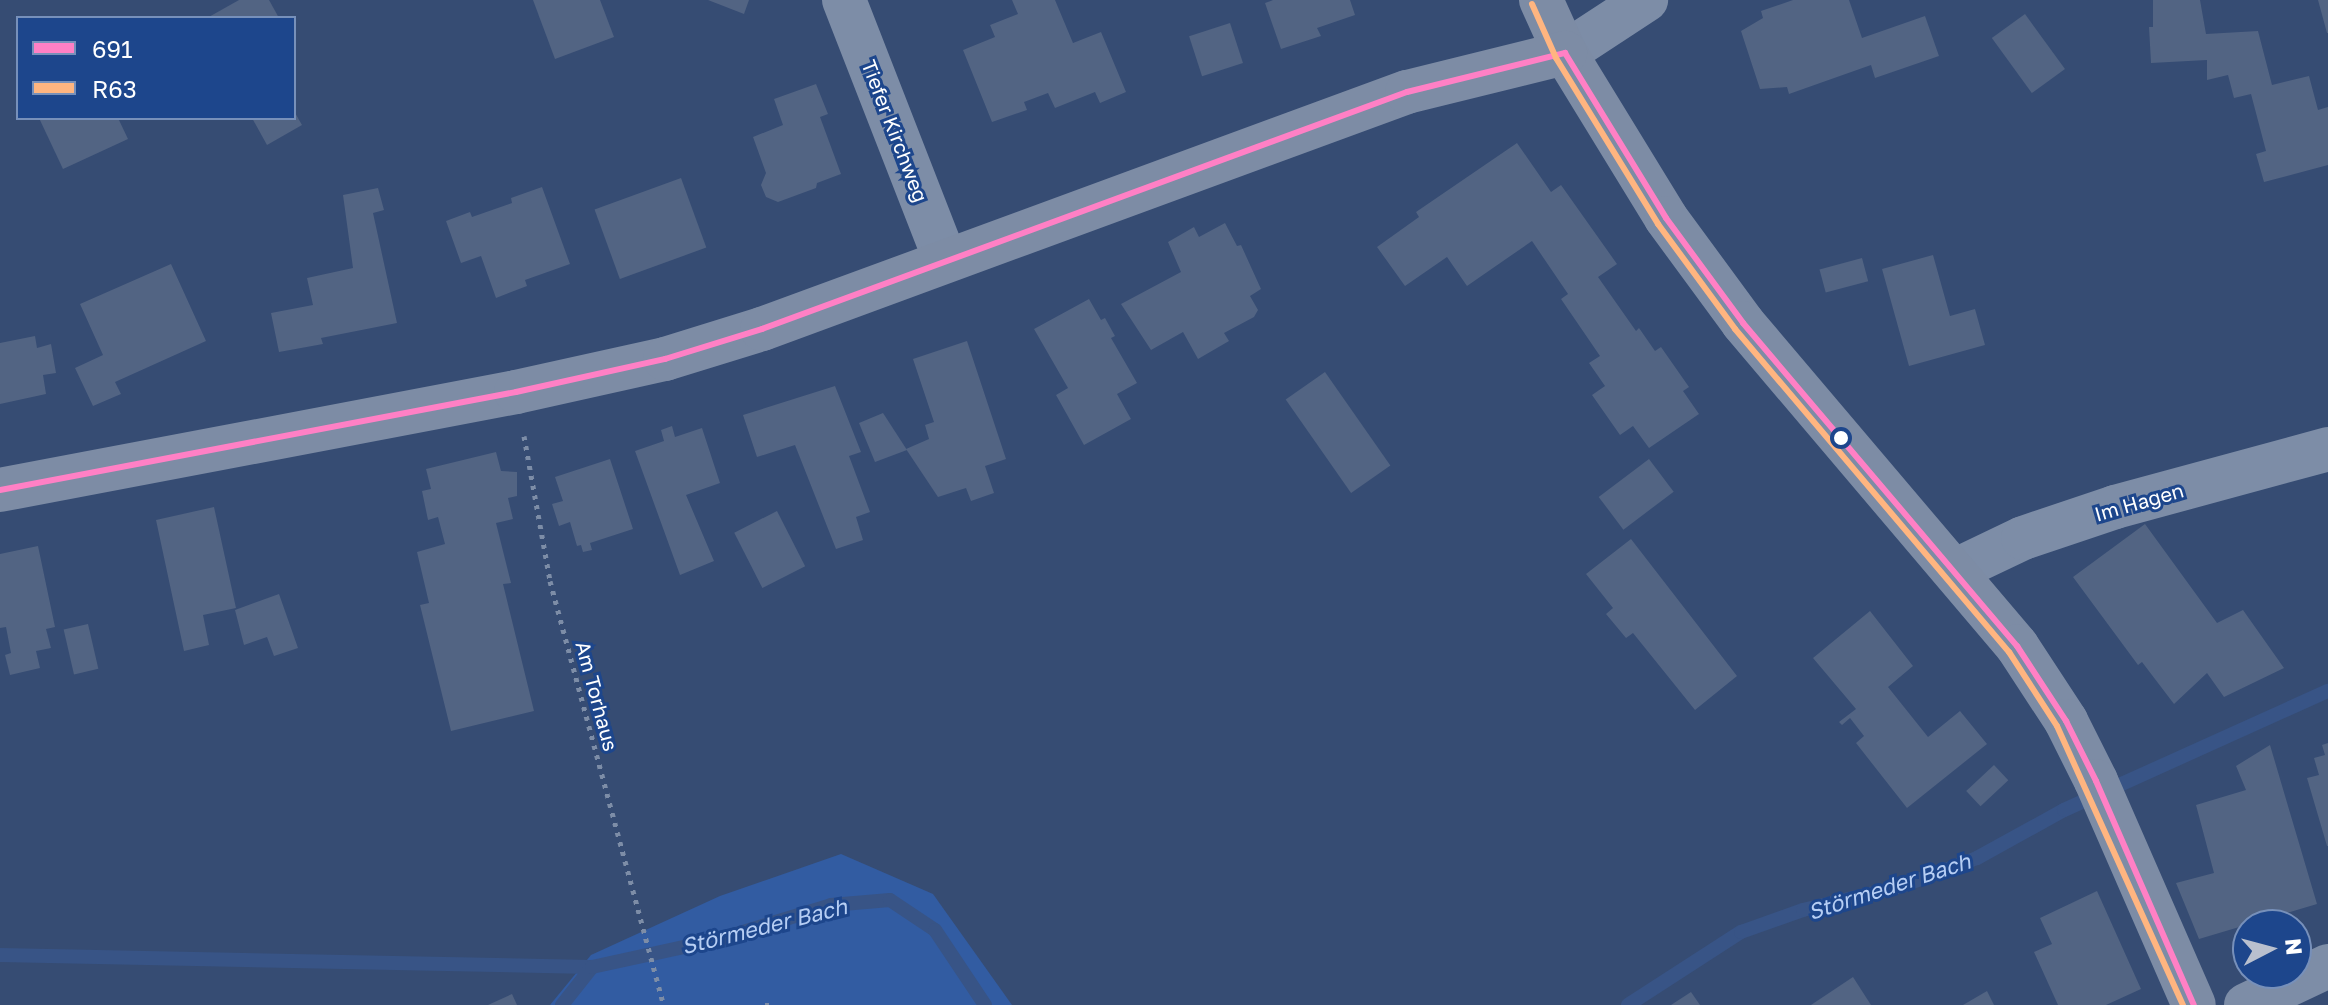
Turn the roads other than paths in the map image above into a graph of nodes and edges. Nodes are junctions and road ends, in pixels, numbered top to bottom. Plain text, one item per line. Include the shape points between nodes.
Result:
1 (844, 0) edge
2 (1541, 0) edge
3 (1646, 0) edge
4 (1565, 53) junction
5 (946, 261) junction
6 (2328, 449) edge
7 (0, 490) edge
8 (1956, 570) junction
9 (2328, 966) edge
10 (2194, 1005) edge
11 (2246, 1005) edge

1 - 5 street, Tiefer Kirchweg
2 - 4 main road
3 - 4 street
4 - 5 main road via 1407,92
4 - 8 main road via 1666,218 1743,323
5 - 7 main road via 665,359
6 - 8 street, Im Hagen via 2115,507 2023,538
8 - 10 main road via 2017,646 2066,721 2126,844
9 - 11 street

